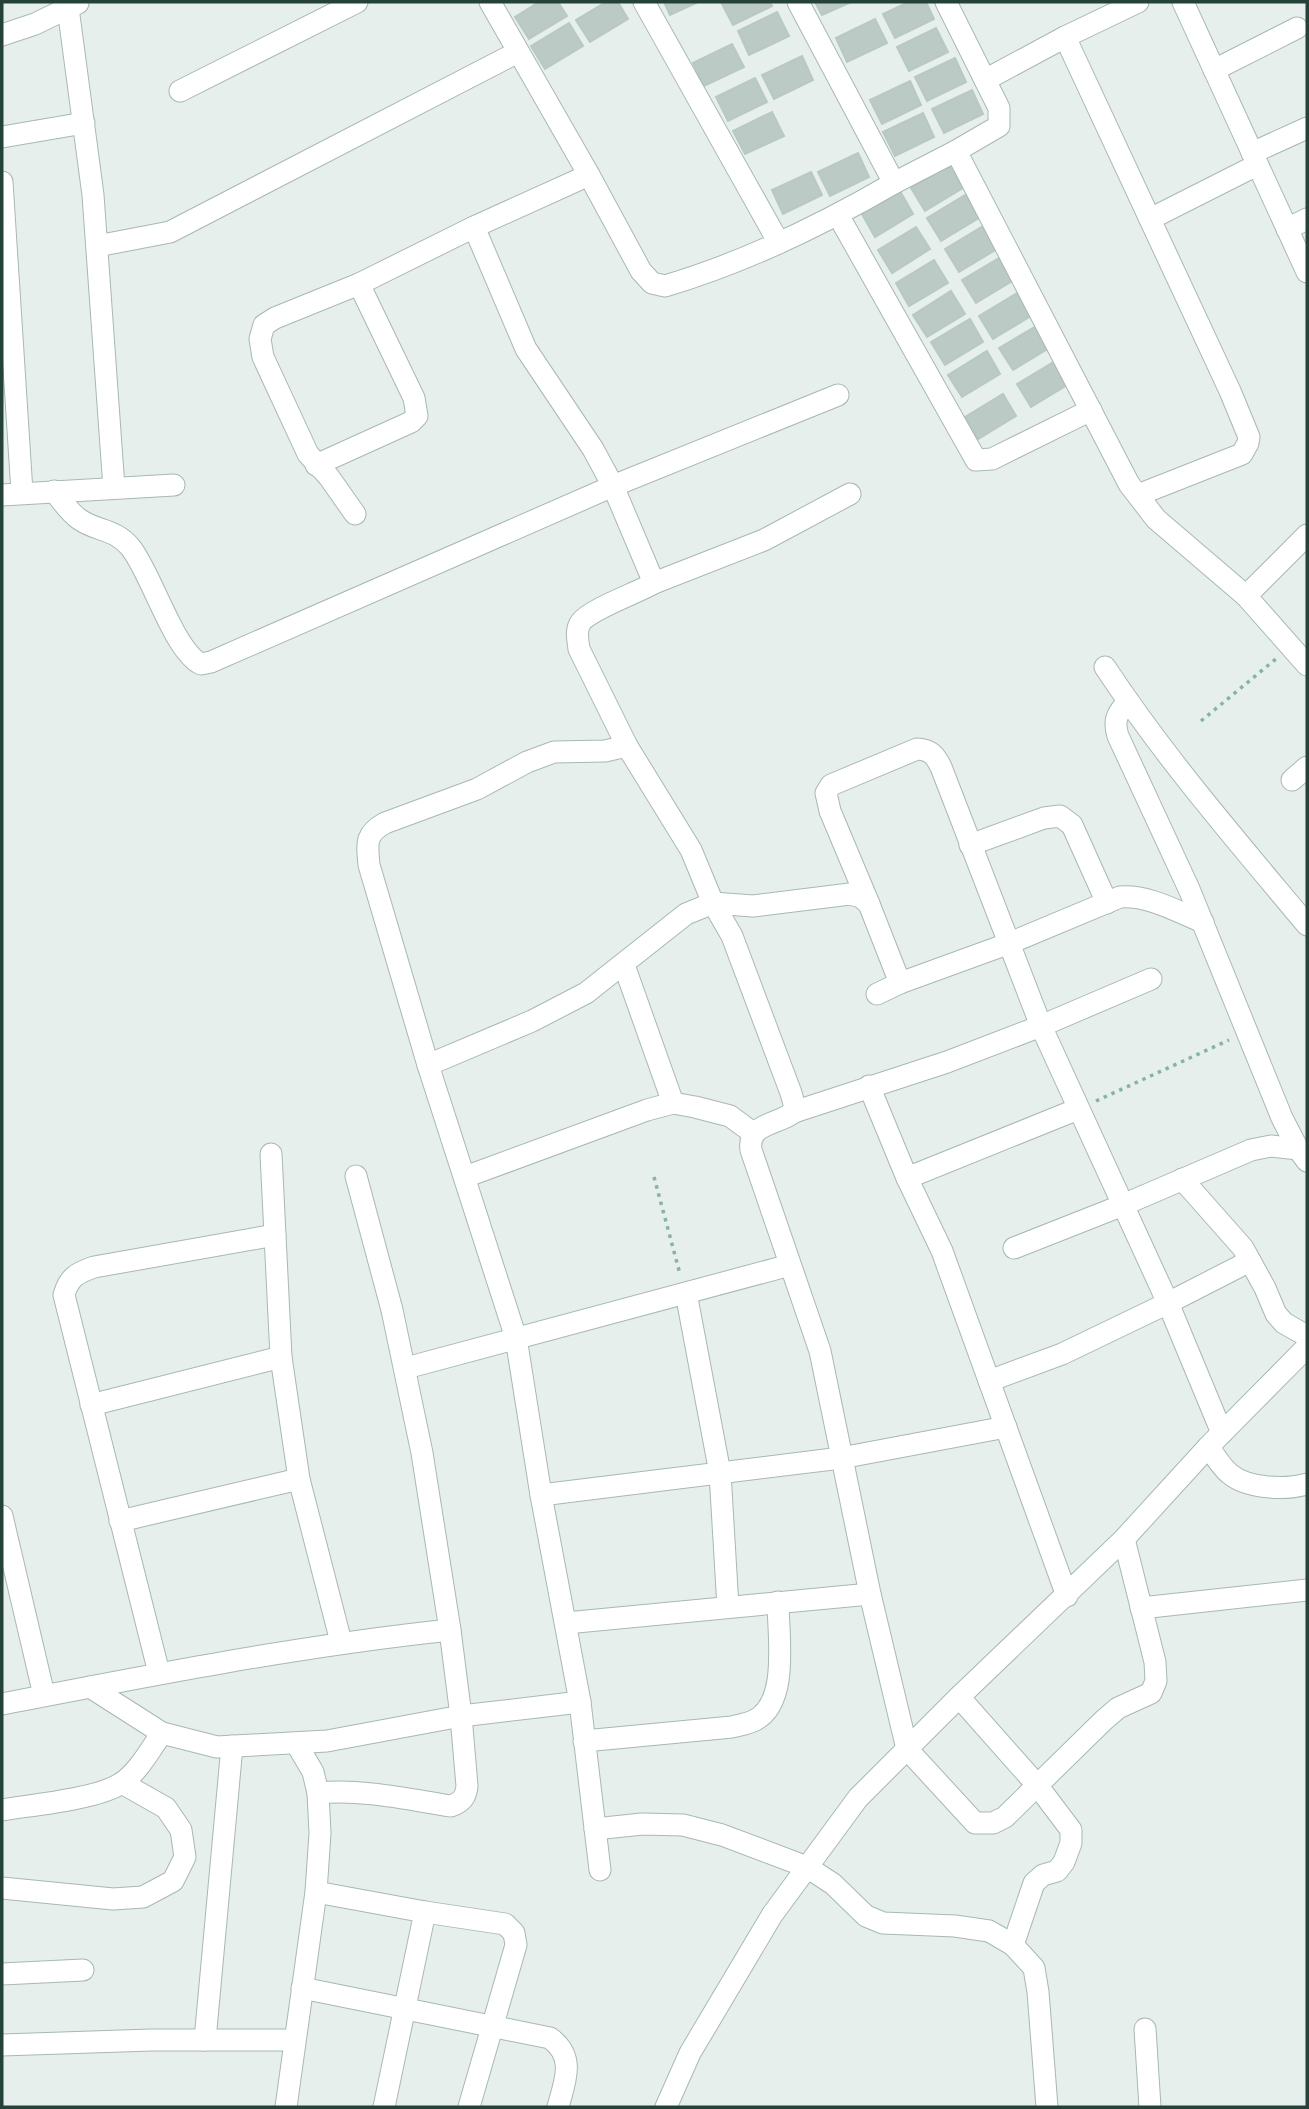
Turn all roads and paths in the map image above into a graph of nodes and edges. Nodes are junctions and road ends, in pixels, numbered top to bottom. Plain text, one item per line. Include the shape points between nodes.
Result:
1 (357, 2) edge
2 (490, 2) edge
3 (644, 2) edge
4 (798, 2) edge
5 (946, 2) edge
6 (1138, 2) edge
7 (1183, 2) edge
8 (74, 5) edge
9 (1297, 28) dead end
10 (2, 35) edge
11 (1065, 37) junction
12 (518, 52) junction
13 (1214, 70) junction
14 (985, 80) junction
15 (180, 91) dead end
16 (84, 123) junction
17 (1307, 128) edge
18 (2, 137) edge
19 (956, 151) junction
20 (1255, 159) junction
21 (589, 175) junction
22 (2, 182) edge
23 (894, 183) junction
24 (838, 215) junction
25 (1150, 219) junction
26 (1307, 219) edge
27 (474, 228) junction
28 (1287, 229) junction
29 (779, 243) junction
30 (97, 246) junction
31 (1307, 272) edge
32 (359, 284) junction
33 (838, 395) dead end
34 (1091, 410) junction
35 (316, 465) junction
36 (174, 485) dead end
37 (613, 486) junction
38 (114, 488) junction
39 (54, 491) junction
40 (12, 494) edge
41 (850, 494) dead end
42 (1138, 495) junction
43 (355, 514) dead end
44 (1307, 535) edge
45 (654, 583) junction
46 (1246, 596) junction
47 (1300, 639) edge
48 (1307, 665) edge
49 (1105, 667) dead end
50 (1128, 701) junction
51 (1201, 721) dead end
52 (627, 746) junction
53 (970, 845) junction
54 (713, 903) junction
55 (1107, 903) junction
56 (869, 904) junction
57 (1203, 922) junction
58 (1307, 925) edge
59 (1010, 943) junction
60 (624, 965) junction
61 (1151, 979) dead end
62 (900, 983) junction
63 (877, 994) dead end
64 (1041, 1026) junction
65 (1248, 1031) junction
66 (428, 1065) junction
67 (869, 1086) junction
68 (673, 1103) junction
69 (1078, 1109) junction
70 (794, 1112) junction
71 (753, 1133) junction
72 (271, 1154) dead end
73 (1302, 1155) edge
74 (356, 1176) dead end
75 (465, 1177) junction
76 (654, 1177) dead end
77 (907, 1178) junction
78 (1182, 1179) junction
79 (1123, 1205) junction
80 (275, 1235) junction
81 (1014, 1248) dead end
82 (1250, 1261) junction
83 (790, 1265) junction
84 (685, 1293) junction
85 (1168, 1303) junction
86 (1307, 1336) edge
87 (516, 1338) junction
88 (1307, 1347) edge
89 (281, 1357) junction
90 (406, 1368) junction
91 (989, 1381) junction
92 (92, 1405) junction
93 (1006, 1427) junction
94 (1215, 1440) junction
95 (841, 1458) junction
96 (720, 1473) junction
97 (299, 1479) junction
98 (1307, 1484) edge
99 (541, 1495) junction
100 (2, 1516) edge
101 (120, 1521) junction
102 (1124, 1539) junction
103 (1307, 1590) edge
104 (870, 1594) junction
105 (1067, 1596) junction
106 (778, 1602) junction
107 (729, 1607) junction
108 (1141, 1608) junction
109 (566, 1623) junction
110 (450, 1630) junction
111 (341, 1642) junction
112 (159, 1673) junction
113 (89, 1687) junction
114 (44, 1695) junction
115 (959, 1697) junction
116 (580, 1702) junction
117 (2, 1704) edge
118 (461, 1716) junction
119 (162, 1733) junction
120 (584, 1741) junction
121 (296, 1743) junction
122 (232, 1746) junction
123 (907, 1749) junction
124 (122, 1783) junction
125 (1037, 1785) junction
126 (318, 1793) junction
127 (2, 1811) edge
128 (595, 1829) junction
129 (807, 1867) junction
130 (600, 1870) dead end
131 (2, 1888) edge
132 (316, 1892) junction
133 (425, 1912) junction
134 (1013, 1945) junction
135 (83, 1970) dead end
136 (2, 1974) edge
137 (302, 1988) junction
138 (406, 2008) junction
139 (491, 2026) junction
140 (1145, 2029) dead end
141 (205, 2040) junction
142 (294, 2040) junction
143 (2, 2045) edge
144 (286, 2107) edge
145 (384, 2107) edge
146 (469, 2107) edge
147 (558, 2107) edge
148 (666, 2107) edge
149 (1047, 2107) edge
150 (1150, 2107) edge

1 - 15 street
2 - 12 street
3 - 29 street
4 - 23 street
5 - 14 street
6 - 11 street
7 - 13 street
8 - 10 street
8 - 16 street
9 - 13 street
11 - 14 street
11 - 25 street
12 - 21 street
12 - 30 street via 170,232
13 - 20 street
14 - 19 street via 999,108 999,125
16 - 18 street
16 - 30 street
17 - 20 street
19 - 23 street
19 - 34 street
20 - 25 street
20 - 28 street
21 - 27 street
21 - 29 street via 652,283 665,286 685,280
22 - 40 street
23 - 24 street
24 - 29 street
24 - 34 street via 976,460 992,459
25 - 42 street via 1249,437 1242,454
26 - 28 street
27 - 32 street
27 - 37 street via 526,349
28 - 31 street
30 - 38 street
32 - 35 street via 275,318 264,325 260,339 269,369
32 - 35 street via 414,398 417,416
33 - 37 street
34 - 42 street
35 - 43 street
36 - 38 street
37 - 39 street via 201,664 185,651 130,546 114,532 81,521
37 - 45 street
38 - 39 street
39 - 40 street
41 - 45 street via 764,540
42 - 46 street via 1156,519
44 - 46 street
45 - 52 street via 591,614 579,623 577,634 579,649
46 - 47 street
47 - 48 street
47 - 51 path
49 - 50 street
50 - 57 street via 1114,724 1118,736
50 - 58 street
52 - 54 street via 691,850
52 - 66 street via 554,752 477,789 374,829 367,848 369,864
53 - 55 street via 1060,816 1072,825
53 - 56 street via 941,767 928,749 917,749 831,785 826,802
53 - 59 street
54 - 56 street via 753,906 850,894
54 - 60 street via 686,914
54 - 70 street via 737,950
55 - 57 street via 1136,896
55 - 59 street
56 - 62 street
57 - 65 street
59 - 62 street
59 - 64 street
60 - 66 street via 586,993 532,1021
60 - 68 street
61 - 64 street
62 - 63 street
64 - 67 street
64 - 69 street
65 - 69 path
65 - 73 street via 1282,1118
66 - 75 street
67 - 70 street
67 - 77 street
68 - 71 street via 730,1116
68 - 75 street
69 - 77 street
69 - 79 street
70 - 71 street
71 - 83 street via 751,1150
72 - 80 street
73 - 78 street via 1271,1146
74 - 90 street
75 - 87 street
76 - 84 path
77 - 91 street via 942,1251
78 - 79 street
78 - 82 street
79 - 81 street
79 - 85 street
80 - 89 street
80 - 92 street via 94,1267 68,1281 64,1295
82 - 85 street
82 - 86 street via 1276,1314
83 - 84 street
83 - 95 street via 820,1351
84 - 87 street
84 - 96 street
85 - 91 street via 1062,1354
85 - 94 street
87 - 90 street
87 - 99 street
88 - 94 street
89 - 92 street
89 - 97 street
90 - 110 street
91 - 93 street
92 - 101 street
93 - 95 street
93 - 105 street
94 - 98 street via 1229,1474 1244,1482
94 - 102 street
95 - 96 street
95 - 104 street
96 - 99 street
96 - 107 street
97 - 101 street
97 - 111 street
99 - 109 street
100 - 114 street
101 - 112 street
102 - 105 street
102 - 108 street
103 - 108 street
104 - 106 street
104 - 123 street
105 - 115 street
106 - 107 street
106 - 120 street via 778,1685 773,1704 755,1721
107 - 109 street
108 - 125 street via 1154,1661 1156,1681 1151,1693 1111,1714
109 - 116 street
110 - 111 street
110 - 118 street
111 - 112 street
112 - 113 street
113 - 114 street
113 - 119 street
114 - 117 street
115 - 123 street
115 - 125 street
116 - 118 street
116 - 120 street
118 - 121 street
118 - 126 street via 467,1786 459,1803 451,1806 346,1791
119 - 122 street via 217,1747
119 - 124 street
120 - 128 street
121 - 122 street
121 - 126 street via 313,1772
122 - 141 street
123 - 125 street via 975,1823 993,1823 1005,1816
123 - 129 street via 858,1798
124 - 127 street via 104,1792
124 - 131 street via 166,1808 181,1830 185,1857 173,1881 143,1897 113,1899
125 - 134 street via 1067,1823 1071,1843 1057,1871 1034,1883
126 - 132 street
128 - 129 street via 683,1825
128 - 130 street
129 - 134 street via 833,1884 866,1916 883,1923 989,1931
129 - 148 street via 772,1915 690,2053
132 - 133 street
132 - 137 street
133 - 138 street
133 - 139 street via 505,1924 514,1933 516,1945
134 - 149 street via 1034,1968
135 - 136 street
137 - 138 street
137 - 142 street
138 - 139 street
138 - 145 street
139 - 146 street
139 - 147 street via 550,2038 561,2046 566,2076
140 - 150 street
141 - 142 street
141 - 143 street
142 - 144 street

